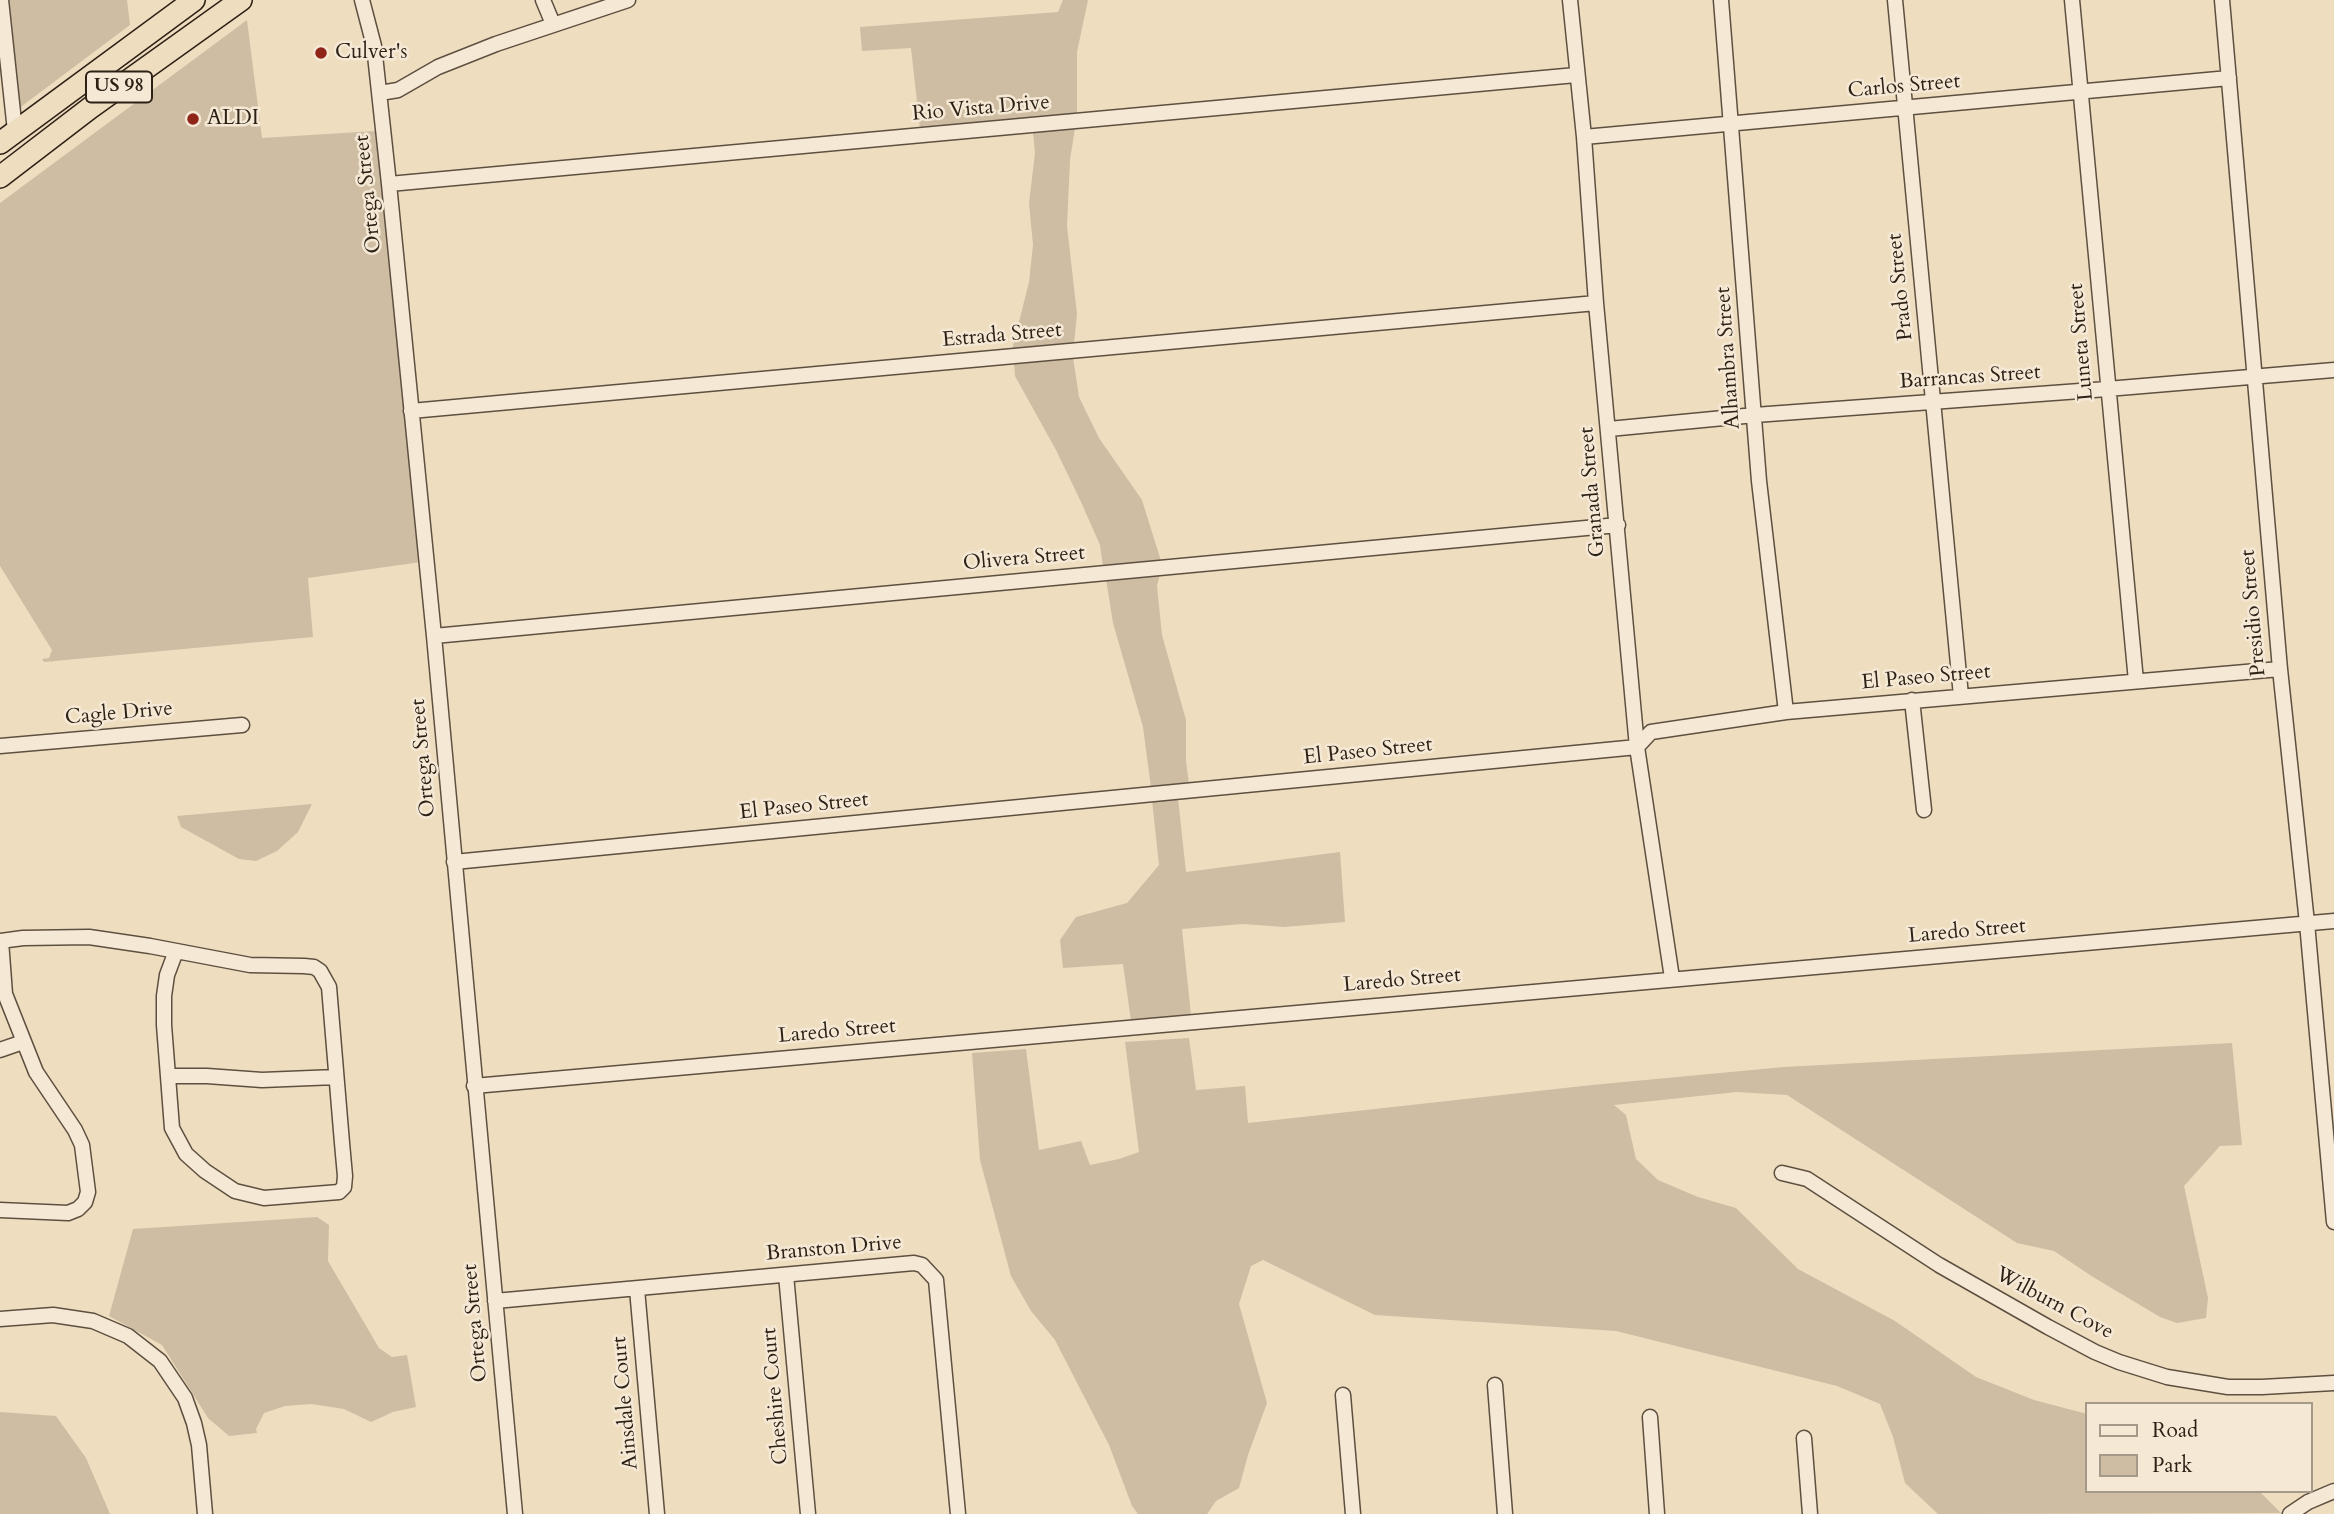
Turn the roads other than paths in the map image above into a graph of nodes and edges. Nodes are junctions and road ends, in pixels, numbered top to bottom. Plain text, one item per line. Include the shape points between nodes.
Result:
1 (1, 0) edge
2 (194, 0) edge
3 (240, 0) edge
4 (362, 0) edge
5 (543, 0) edge
6 (628, 0) edge
7 (1570, 0) edge
8 (1721, 0) edge
9 (1895, 0) edge
10 (2072, 0) edge
11 (2222, 0) edge
12 (553, 24) junction
13 (1576, 75) junction
14 (2229, 78) junction
15 (2081, 91) junction
16 (380, 93) junction
17 (1905, 108) junction
18 (1732, 123) junction
19 (8, 137) edge
20 (1584, 137) junction
21 (0, 177) edge
22 (389, 184) junction
23 (1596, 303) junction
24 (2334, 370) edge
25 (2254, 377) junction
26 (2107, 389) junction
27 (1933, 402) junction
28 (411, 411) junction
29 (1755, 415) junction
30 (1609, 429) junction
31 (1618, 525) junction
32 (434, 636) junction
33 (2280, 669) junction
34 (2136, 681) junction
35 (1961, 696) junction
36 (1912, 700) junction
37 (1786, 712) junction
38 (242, 724) dead end
39 (0, 746) edge
40 (1637, 747) junction
41 (1924, 810) dead end
42 (454, 862) junction
43 (2334, 920) edge
44 (2307, 923) junction
45 (0, 941) edge
46 (176, 951) junction
47 (1672, 978) junction
48 (23, 1042) junction
49 (0, 1050) edge
50 (168, 1076) junction
51 (336, 1077) junction
52 (474, 1086) junction
53 (1782, 1173) dead end
54 (0, 1210) edge
55 (2334, 1222) edge
56 (786, 1275) junction
57 (637, 1289) junction
58 (495, 1300) junction
59 (0, 1319) edge
60 (2334, 1383) edge
61 (1495, 1385) dead end
62 (1343, 1395) dead end
63 (1650, 1418) dead end
64 (1804, 1438) dead end
65 (2334, 1491) edge
66 (205, 1514) edge
67 (515, 1514) edge
68 (657, 1514) edge
69 (808, 1514) edge
70 (958, 1514) edge
71 (1353, 1514) edge
72 (1505, 1514) edge
73 (1657, 1514) edge
74 (1810, 1514) edge
75 (2290, 1514) edge

1 - 19 street
2 - 19 highway, US 98
3 - 21 highway, US 98
4 - 16 street, Ortega Street
5 - 12 street
6 - 12 street
7 - 13 street, Granada Street
8 - 18 street, Alhambra Street
9 - 17 street, Prado Street
10 - 15 street, Luneta Street
11 - 14 street, Presidio Street
12 - 16 street via 438,67 398,90
13 - 20 street, Granada Street
13 - 22 street, Rio Vista Drive
14 - 15 street, Carlos Street
14 - 25 street, Presidio Street
15 - 17 street, Carlos Street
15 - 26 street, Luneta Street
16 - 22 street, Ortega Street
17 - 18 street, Carlos Street
17 - 27 street, Prado Street
18 - 20 street, Carlos Street
18 - 29 street, Alhambra Street
20 - 23 street, Granada Street
22 - 28 street, Ortega Street
23 - 28 street, Estrada Street
23 - 30 street, Granada Street
24 - 25 street, Barrancas Street
25 - 26 street, Barrancas Street
25 - 33 street, Presidio Street
26 - 27 street, Barrancas Street
26 - 34 street, Luneta Street
27 - 29 street, Barrancas Street
27 - 35 street, Prado Street
28 - 32 street, Ortega Street
29 - 30 street, Barrancas Street
29 - 37 street, Alhambra Street
30 - 31 street, Granada Street
31 - 32 street, Olivera Street
31 - 40 street, Granada Street
32 - 42 street, Ortega Street
33 - 34 street, El Paseo Street
33 - 44 street, Presidio Street
34 - 35 street, El Paseo Street
35 - 36 street, El Paseo Street
36 - 37 street, El Paseo Street
36 - 41 street
37 - 40 street, El Paseo Street via 1651,732
38 - 39 street, Cagle Drive
40 - 42 street, El Paseo Street
40 - 47 street, Granada Street
42 - 52 street, Ortega Street
43 - 44 street, Laredo Street
44 - 47 street, Laredo Street
44 - 55 street, Presidio Street
45 - 46 street via 89,937
45 - 48 street via 5,994
46 - 50 street via 164,996
46 - 51 street via 250,965 304,966 320,971 329,988
47 - 52 street, Laredo Street
48 - 49 street
48 - 54 street via 36,1072 82,1145 88,1192 85,1202 68,1213
50 - 51 street
50 - 51 street via 172,1128 186,1154 235,1191 264,1198 321,1195 344,1187
52 - 58 street, Ortega Street
53 - 60 street, Wilburn Cove via 1807,1179 1939,1265 2119,1362 2167,1377 2228,1387
56 - 57 street, Branston Drive
56 - 69 street, Cheshire Court
56 - 70 street, Branston Drive via 914,1263 936,1280
57 - 58 street, Branston Drive
57 - 68 street, Ainsdale Court
58 - 67 street, Ortega Street
59 - 66 street via 53,1315 93,1321 128,1336 160,1361 185,1398 194,1423
61 - 72 street
62 - 71 street
63 - 73 street
64 - 74 street
65 - 75 street

